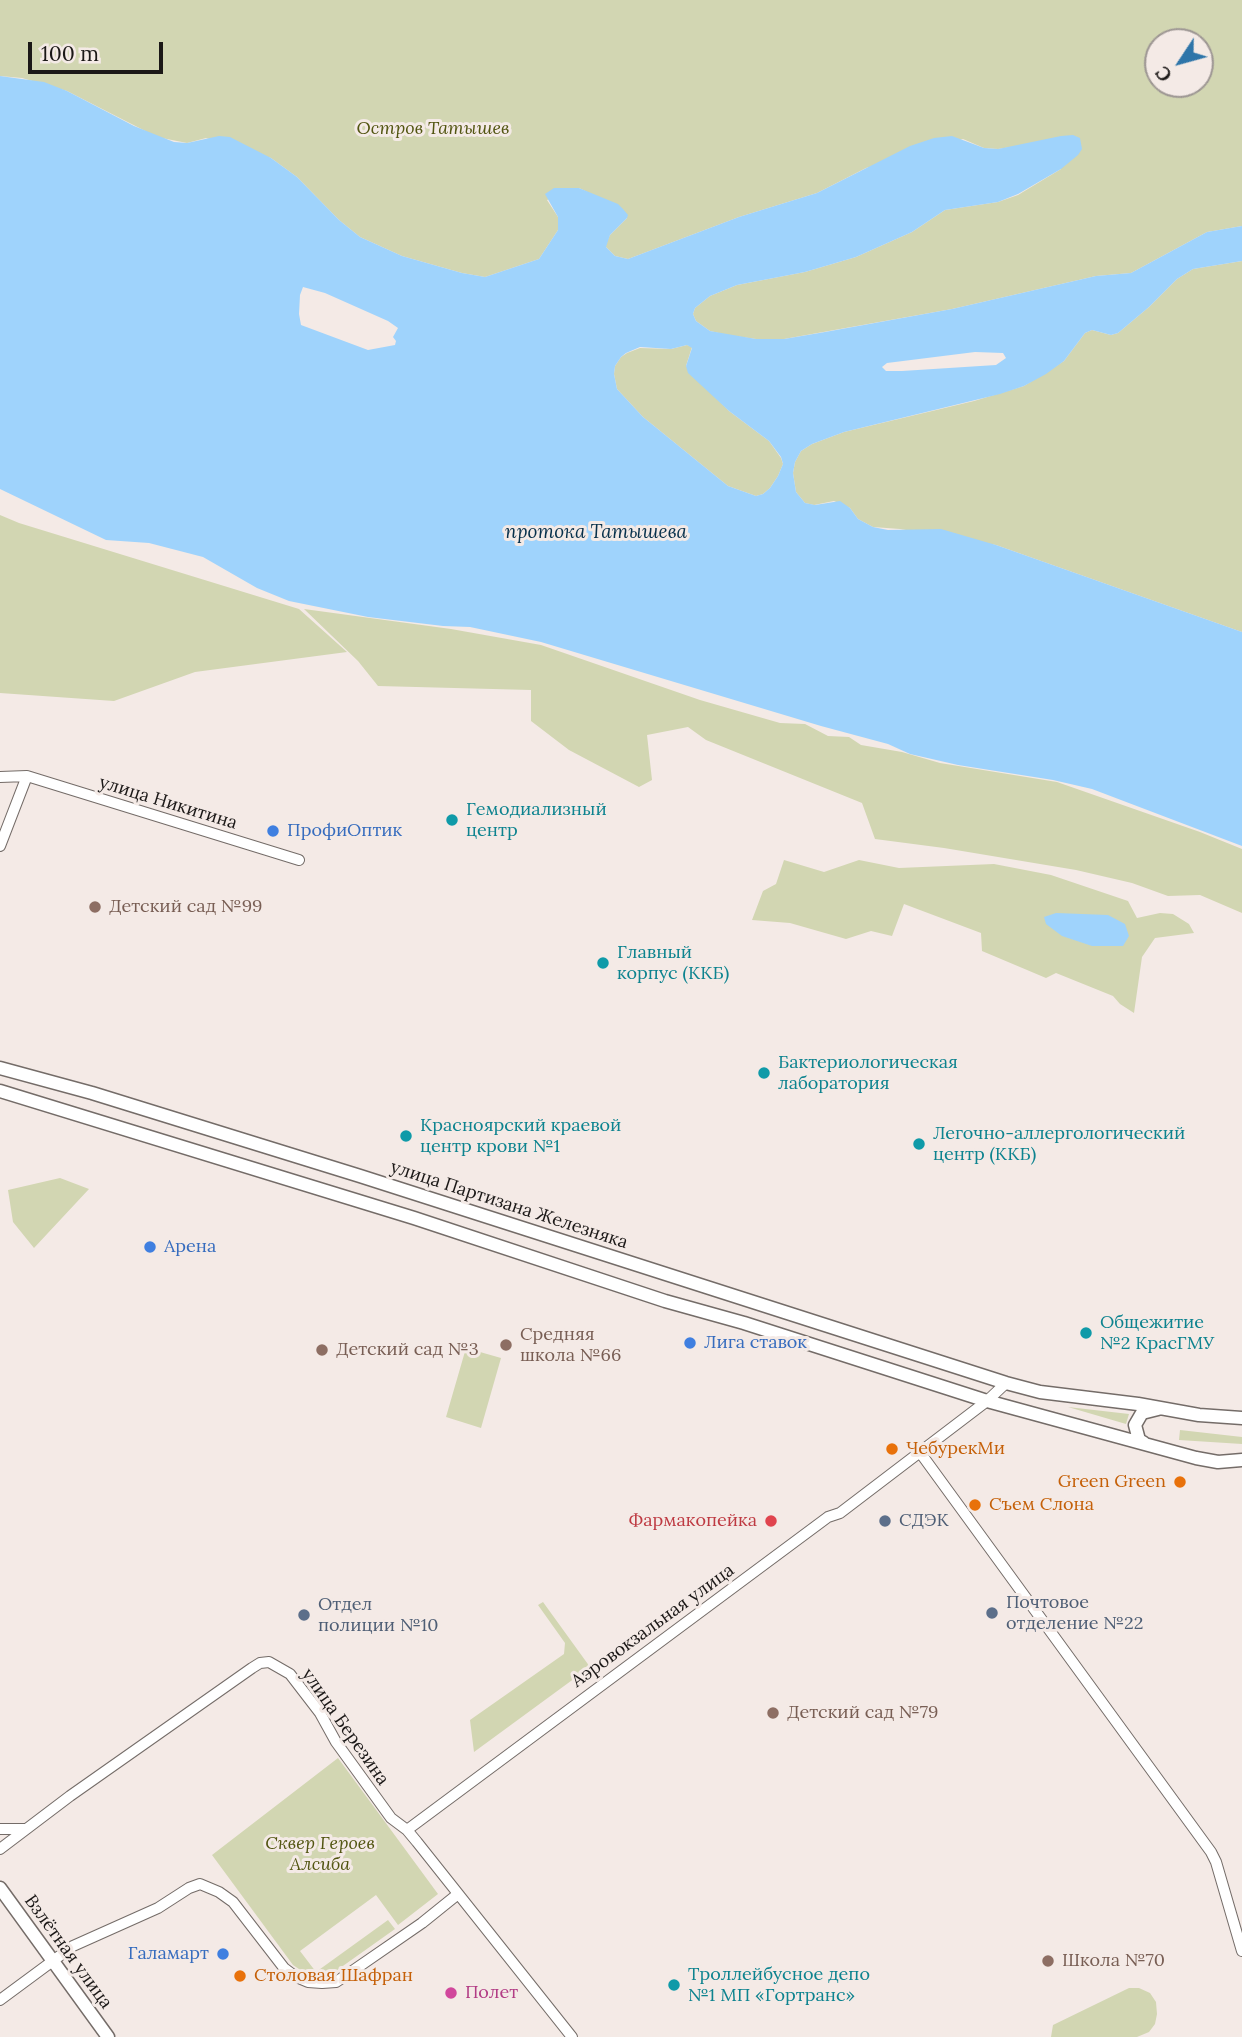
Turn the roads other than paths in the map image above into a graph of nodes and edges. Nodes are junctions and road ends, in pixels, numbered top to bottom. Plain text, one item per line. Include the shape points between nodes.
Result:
1 (27, 776) junction
2 (0, 777) edge
3 (0, 846) edge
4 (299, 860) dead end
5 (0, 1068) edge
6 (62, 1084) junction
7 (0, 1091) edge
8 (120, 1102) junction
9 (57, 1108) junction
10 (117, 1126) junction
11 (671, 1277) junction
12 (665, 1301) junction
13 (1006, 1383) junction
14 (987, 1401) junction
15 (1162, 1408) junction
16 (1242, 1418) edge
17 (1150, 1446) junction
18 (919, 1451) junction
19 (1240, 1462) edge
20 (0, 1829) edge
21 (25, 1829) junction
22 (407, 1830) junction
23 (0, 1849) edge
24 (0, 1888) edge
25 (458, 1894) junction
26 (1242, 1951) edge
27 (53, 1961) junction
28 (0, 2000) edge
29 (108, 2037) edge
30 (572, 2037) edge

1 - 2 street, улица Никитина
1 - 3 street
1 - 4 street, улица Никитина
5 - 6 main road, улица Партизана Железняка
6 - 8 main road, улица Партизана Железняка
6 - 9 main road via 65,1100
7 - 9 main road
8 - 10 main road via 111,1114
8 - 11 main road, улица Партизана Железняка
9 - 10 main road
10 - 12 main road
11 - 12 main road
11 - 13 main road, улица Партизана Железняка
12 - 14 main road
13 - 14 street
13 - 15 main road, улица Партизана Железняка via 1040,1392
14 - 17 main road
14 - 18 street, Аэровокзальная улица
15 - 16 main road, улица Партизана Железняка
15 - 17 main road via 1142,1413 1135,1425 1139,1440
17 - 19 main road via 1218,1462
18 - 22 street, Аэровокзальная улица
18 - 26 street via 1211,1852
20 - 21 street
21 - 22 street, улица Березина via 252,1668 269,1662 290,1674 391,1818
21 - 23 street, улица Березина
22 - 25 street, улица Березина
24 - 27 main road, Взлётная улица
25 - 27 street via 336,1982 296,1977 233,1902 200,1884 73,1946
25 - 30 street, улица Березина
27 - 28 street
27 - 29 main road, Взлётная улица

